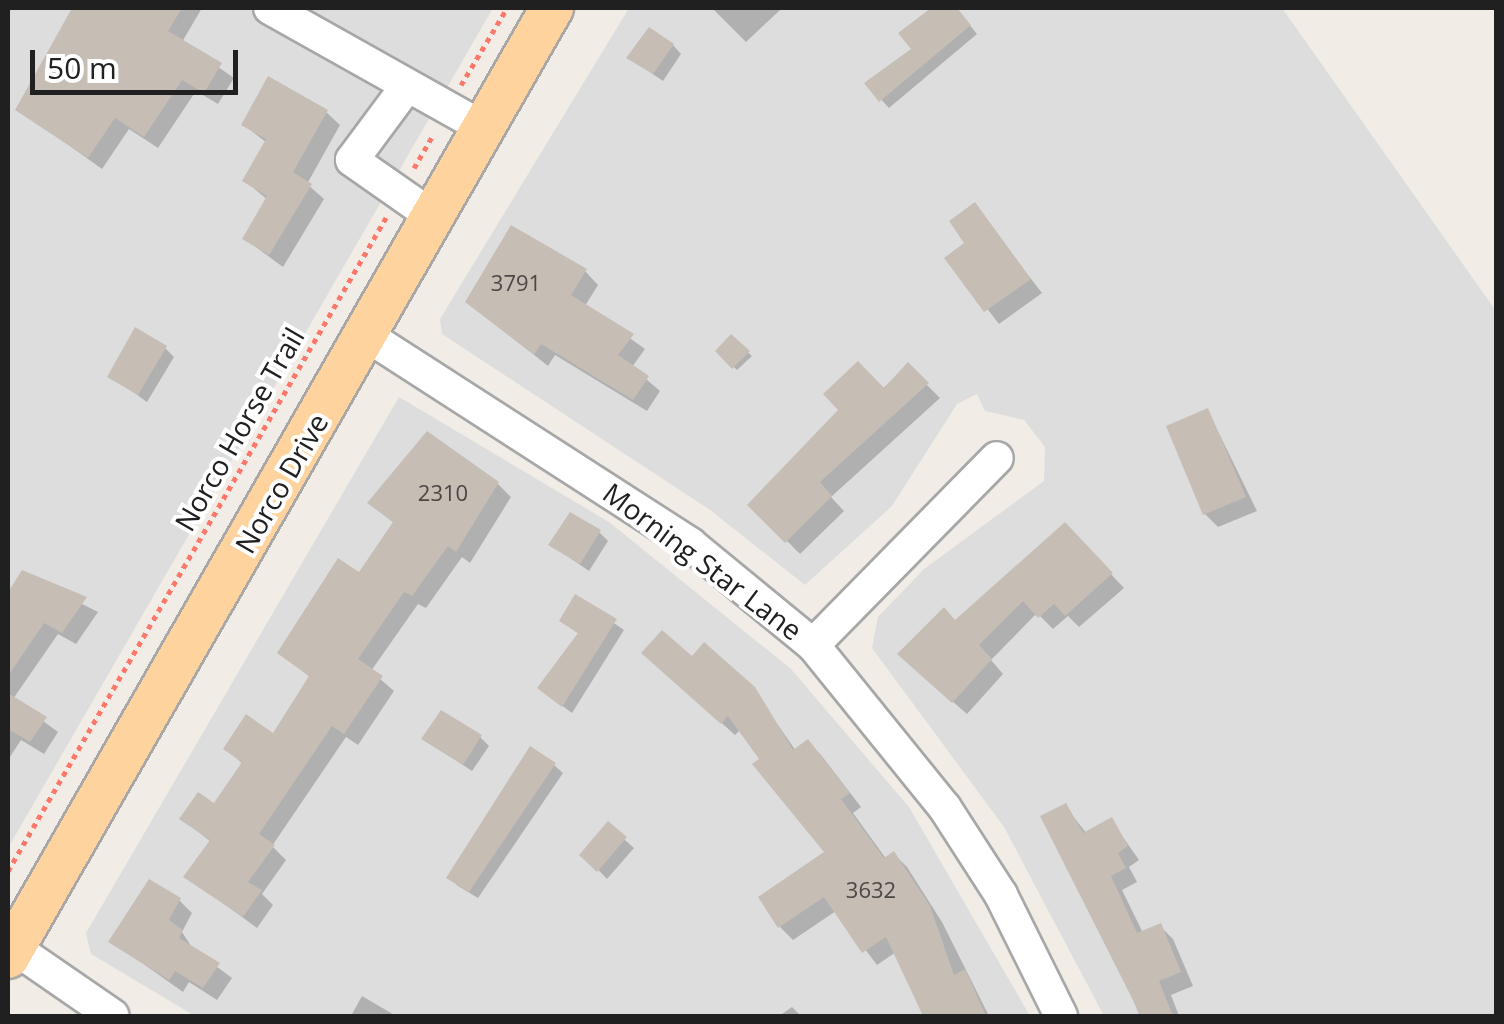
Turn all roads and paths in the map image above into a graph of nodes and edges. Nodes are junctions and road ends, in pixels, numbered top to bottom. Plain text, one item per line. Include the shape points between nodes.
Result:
1 (270, 8) edge
2 (507, 8) edge
3 (552, 8) edge
4 (407, 86) junction
5 (464, 118) junction
6 (415, 207) junction
7 (366, 335) junction
8 (996, 458) dead end
9 (813, 645) junction
10 (8, 871) edge
11 (10, 952) edge
12 (113, 1016) edge
13 (1061, 1016) edge

1 - 4 street
2 - 5 path, Norco Horse Trail
3 - 5 main road, Norco Drive
4 - 5 street
4 - 6 street via 352,160
5 - 6 main road, Norco Drive
5 - 6 path, Norco Horse Trail
6 - 7 main road, Norco Drive
6 - 10 path, Norco Horse Trail
7 - 9 street, Morning Star Lane via 675,534
7 - 11 main road, Norco Drive
8 - 9 street
9 - 13 street, Morning Star Lane via 944,808 1001,895
11 - 12 street

